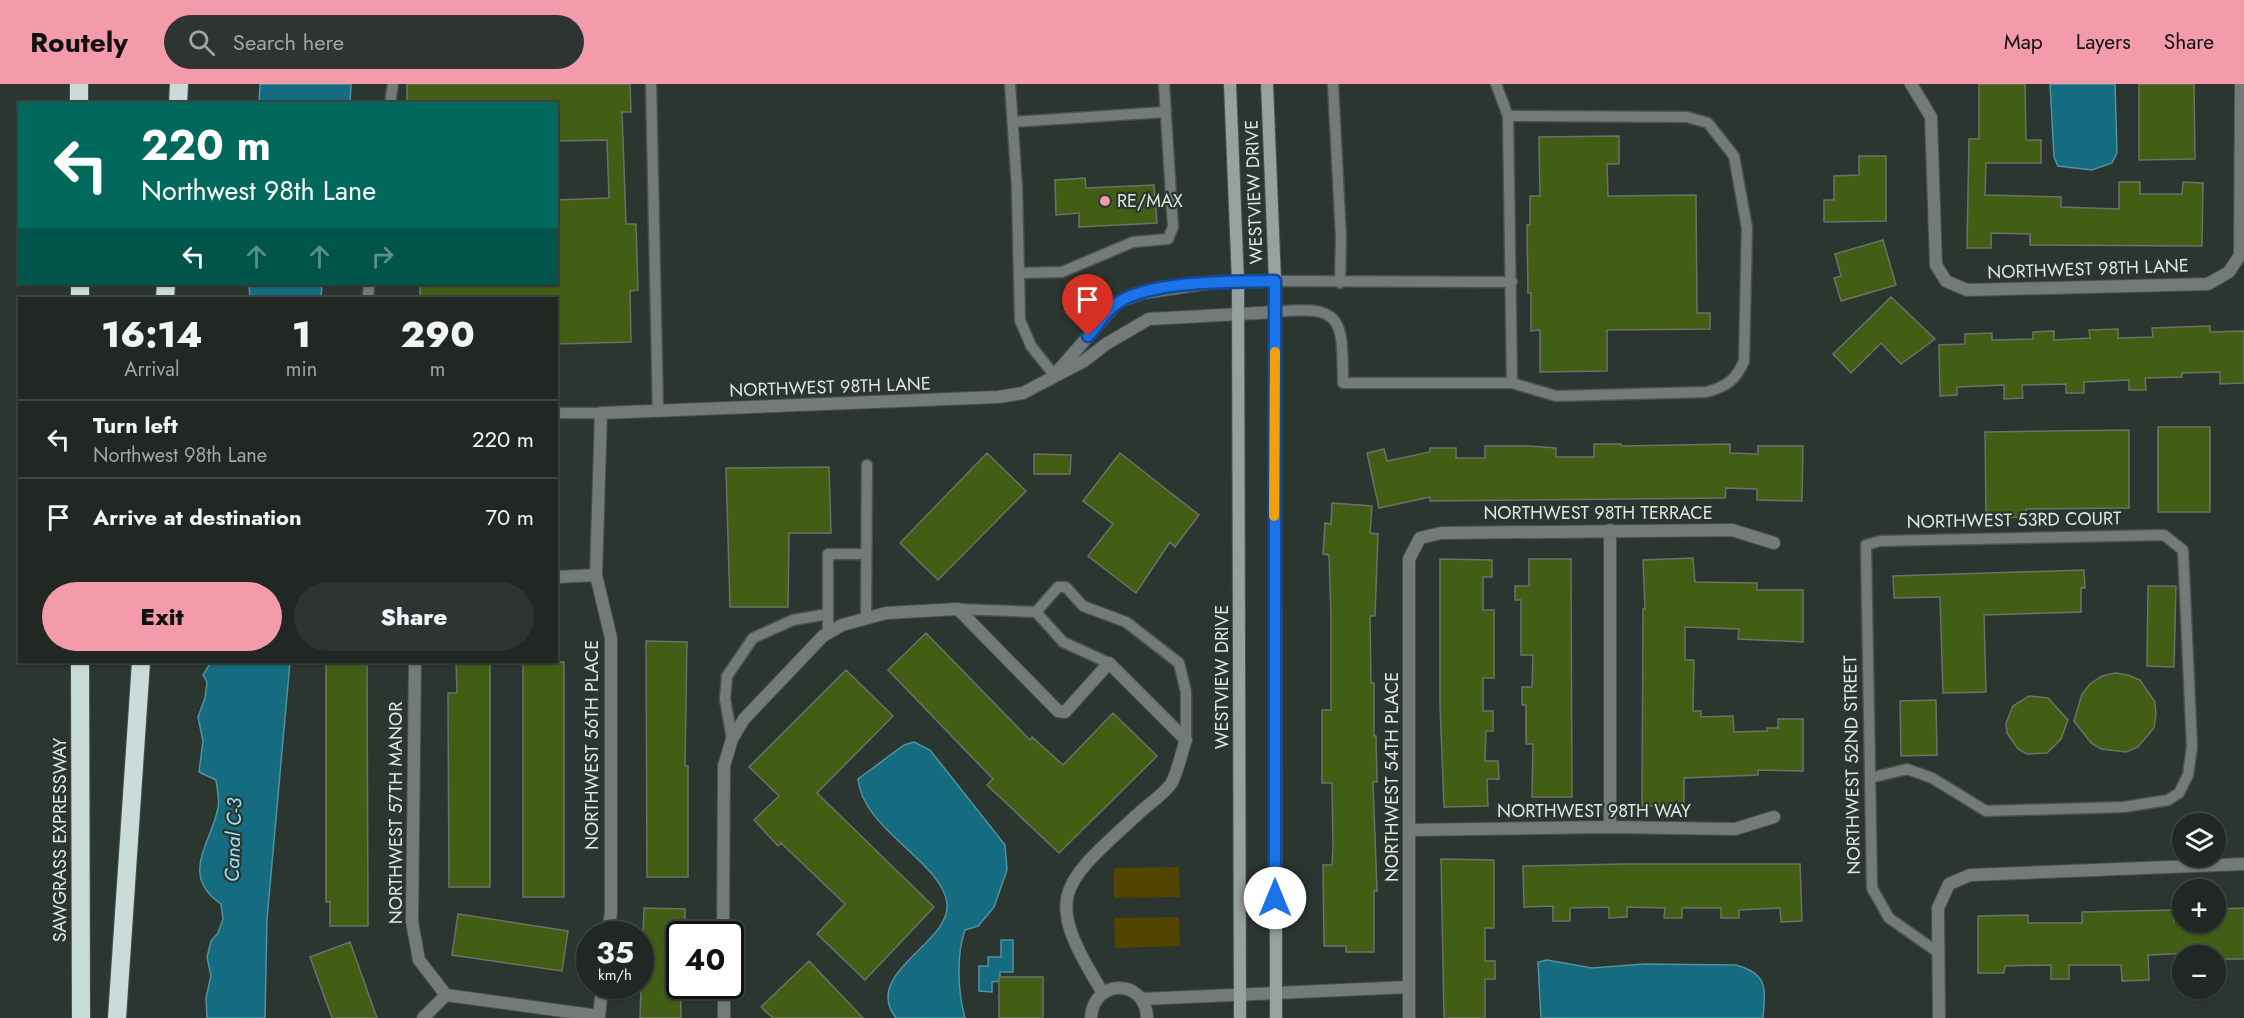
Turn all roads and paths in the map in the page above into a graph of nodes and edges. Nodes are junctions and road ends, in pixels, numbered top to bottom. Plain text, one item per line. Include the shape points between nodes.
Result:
1 (79, 84) edge
2 (179, 84) edge
3 (393, 84) edge
4 (651, 84) edge
5 (1010, 84) edge
6 (1164, 84) edge
7 (1230, 84) edge
8 (1267, 84) edge
9 (1333, 84) edge
10 (1496, 84) edge
11 (1911, 84) edge
12 (2241, 84) edge
13 (79, 102) edge
14 (178, 102) edge
15 (390, 102) edge
16 (1166, 112) junction
17 (1508, 116) junction
18 (1013, 122) junction
19 (1019, 273) junction
20 (1275, 281) junction
21 (1238, 282) junction
22 (1512, 282) junction
23 (1340, 283) junction
24 (1275, 312) junction
25 (1238, 315) junction
26 (1055, 376) junction
27 (1512, 383) junction
28 (658, 411) junction
29 (558, 413) edge
30 (601, 413) junction
31 (867, 465) dead end
32 (1610, 530) junction
33 (1420, 538) joint
34 (1774, 543) dead end
35 (1866, 545) joint
36 (865, 554) junction
37 (596, 575) junction
38 (558, 577) edge
39 (958, 609) junction
40 (1036, 612) junction
41 (828, 614) junction
42 (866, 617) junction
43 (828, 633) junction
44 (80, 663) edge
45 (141, 663) edge
46 (415, 663) edge
47 (1109, 663) junction
48 (732, 739) junction
49 (1186, 740) junction
50 (1870, 778) junction
51 (1774, 817) dead end
52 (1610, 827) junction
53 (1411, 830) junction
54 (2244, 864) edge
55 (610, 921) edge
56 (723, 921) edge
57 (1939, 953) junction
58 (1409, 987) junction
59 (1276, 991) junction
60 (1103, 993) junction
61 (1240, 993) junction
62 (446, 995) junction
63 (601, 999) edge
64 (724, 999) edge
65 (1142, 999) junction
66 (599, 1017) edge
67 (81, 1018) edge
68 (117, 1018) edge
69 (423, 1018) edge
70 (724, 1018) edge
71 (1091, 1018) edge
72 (1147, 1018) edge
73 (1240, 1018) edge
74 (1276, 1018) edge
75 (1409, 1018) edge
76 (1939, 1018) edge

1 - 13 highway
2 - 14 highway
3 - 15 lane
4 - 28 lane
5 - 18 lane
6 - 16 lane
7 - 21 street, WESTVIEW DRIVE
8 - 20 street, WESTVIEW DRIVE
9 - 23 lane
10 - 17 lane
11 - 12 street, NORTHWEST 98TH LANE via 1931,117 1936,265 1946,281 1967,290 2208,284 2229,272 2240,255
16 - 18 lane
16 - 19 lane via 1173,227 1168,238 1134,242 1062,272
17 - 22 lane
17 - 27 lane via 1687,117 1708,123 1734,156 1747,228 1744,361 1738,375 1723,388 1706,392 1556,396
18 - 19 lane
19 - 26 lane via 1023,332
20 - 21 street, NORTHWEST 98TH LANE
20 - 23 lane
20 - 24 street, WESTVIEW DRIVE
21 - 25 street, WESTVIEW DRIVE
21 - 26 street, NORTHWEST 98TH LANE via 1143,292 1118,302
22 - 23 lane
22 - 27 lane
24 - 25 street, NORTHWEST 98TH LANE
24 - 27 lane via 1324,310 1334,318 1342,334 1343,383
24 - 59 street, WESTVIEW DRIVE
25 - 26 street, NORTHWEST 98TH LANE via 1149,319
25 - 61 street, WESTVIEW DRIVE
26 - 28 street, NORTHWEST 98TH LANE via 1023,393 980,399
28 - 30 street, NORTHWEST 98TH LANE
29 - 30 lane
30 - 37 street, NORTHWEST 56TH PLACE
31 - 36 lane
32 - 33 street, NORTHWEST 98TH TERRACE via 1441,533
32 - 34 street, NORTHWEST 98TH TERRACE via 1732,530
32 - 52 street
33 - 53 street, NORTHWEST 54TH PLACE via 1409,560
35 - 50 lane, NORTHWEST 52ND STREET
35 - 50 lane, NORTHWEST 53RD COURT via 1880,541 2164,535 2182,550 2192,747 2188,775 2180,793 2168,801 2124,807 1986,811 1932,778 1907,769
36 - 41 lane via 828,554
36 - 42 lane
37 - 38 street
37 - 55 street, NORTHWEST 56TH PLACE via 611,638
39 - 40 lane
39 - 42 street via 919,609
39 - 47 street via 1058,711 1065,712
40 - 47 lane via 1063,642
40 - 49 lane via 1058,587 1066,587 1083,606 1126,622 1173,657 1179,663 1186,692
41 - 43 lane
41 - 48 lane via 793,620 753,638 727,676 725,699
42 - 43 street
43 - 48 street via 744,719
44 - 67 highway, SAWGRASS EXPRESSWAY
45 - 68 highway
46 - 62 street, NORTHWEST 57TH MANOR via 412,922 420,960
47 - 49 street
48 - 56 street via 724,766
49 - 60 street via 1171,784 1086,862 1071,884 1065,902 1066,923
50 - 57 lane, NORTHWEST 52ND STREET via 1872,888 1889,918
51 - 52 street, NORTHWEST 98TH WAY via 1735,830
52 - 53 street, NORTHWEST 98TH WAY
53 - 58 street, NORTHWEST 54TH PLACE
54 - 57 street via 1970,875 1949,884 1938,908
57 - 76 street
58 - 59 street
58 - 75 street, NORTHWEST 54TH PLACE
59 - 61 street
59 - 74 street, WESTVIEW DRIVE
60 - 65 street via 1128,989
60 - 71 street via 1092,1008
61 - 65 street
61 - 73 street, WESTVIEW DRIVE
62 - 66 street
62 - 69 street
63 - 66 street
64 - 70 street
65 - 72 street

